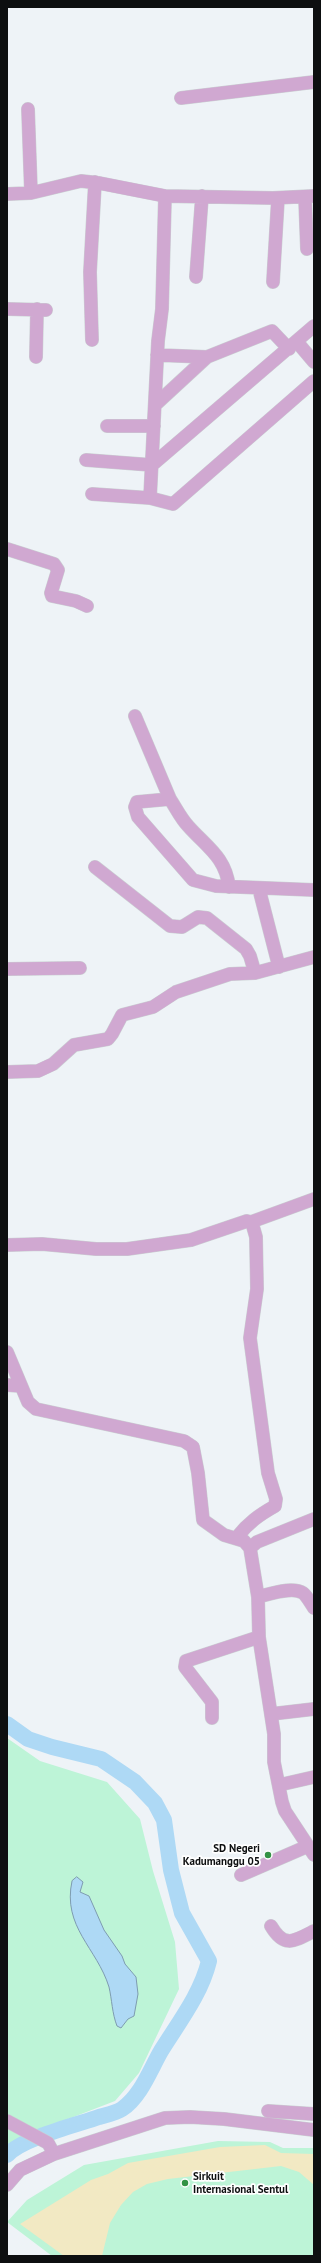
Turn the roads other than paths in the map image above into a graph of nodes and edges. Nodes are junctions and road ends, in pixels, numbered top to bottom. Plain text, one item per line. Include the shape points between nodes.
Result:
1 (314, 82) edge
2 (181, 98) dead end
3 (28, 109) dead end
4 (95, 182) junction
5 (31, 193) junction
6 (7, 194) edge
7 (165, 196) junction
8 (202, 196) junction
9 (310, 196) edge
10 (278, 198) junction
11 (307, 249) dead end
12 (196, 277) dead end
13 (273, 282) dead end
14 (7, 309) edge
15 (314, 326) edge
16 (92, 340) dead end
17 (293, 346) junction
18 (157, 355) junction
19 (36, 357) dead end
20 (207, 357) junction
21 (314, 362) edge
22 (314, 381) edge
23 (155, 405) junction
24 (107, 426) dead end
25 (154, 426) junction
26 (86, 460) dead end
27 (152, 465) junction
28 (92, 494) dead end
29 (150, 498) junction
30 (7, 550) edge
31 (87, 606) dead end
32 (135, 716) dead end
33 (170, 799) junction
34 (96, 867) dead end
35 (228, 887) junction
36 (259, 889) junction
37 (314, 890) edge
38 (314, 957) edge
39 (279, 967) junction
40 (80, 968) dead end
41 (7, 969) edge
42 (255, 973) junction
43 (7, 1072) edge
44 (314, 1199) edge
45 (251, 1222) junction
46 (7, 1245) edge
47 (7, 1352) edge
48 (7, 1385) edge
49 (21, 1386) junction
50 (314, 1519) edge
51 (238, 1537) junction
52 (250, 1548) junction
53 (310, 1595) edge
54 (258, 1597) junction
55 (314, 1608) edge
56 (259, 1637) junction
57 (314, 1709) edge
58 (271, 1714) junction
59 (212, 1718) dead end
60 (314, 1777) edge
61 (279, 1785) junction
62 (311, 1850) edge
63 (242, 1874) dead end
64 (271, 1926) dead end
65 (314, 1931) edge
66 (268, 2111) dead end
67 (314, 2114) edge
68 (10, 2122) edge
69 (314, 2130) edge
70 (51, 2148) junction
71 (7, 2185) edge

1 - 2 street
3 - 5 street
4 - 5 street via 71,183
4 - 7 street
4 - 16 street via 90,272
5 - 6 street
7 - 8 street
7 - 18 street via 162,309
8 - 10 street
8 - 12 street
9 - 10 street
9 - 11 street
10 - 13 street
14 - 19 street via 41,310
15 - 17 street
17 - 20 street via 272,331
17 - 21 street
17 - 27 street
18 - 20 street
18 - 23 street
20 - 23 street
22 - 29 street via 173,504
23 - 25 street
24 - 25 street
25 - 27 street
26 - 27 street
27 - 29 street
28 - 29 street
30 - 31 street via 54,564 58,570 52,596
32 - 33 street
33 - 35 street via 188,827 226,868
33 - 35 street via 137,802 135,807 138,817 193,880
34 - 42 street via 170,926 182,927 198,917 207,918 246,949
35 - 36 street
36 - 37 street
36 - 39 street
38 - 39 street
39 - 42 street
40 - 41 street
42 - 43 street via 230,974 176,992 153,1007 122,1015 110,1037 74,1045 48,1067 32,1072
44 - 45 street
45 - 46 street via 247,1221 191,1240 127,1249 42,1244
45 - 51 street via 256,1237 257,1289 250,1338 251,1360 259,1392 268,1473 276,1499 275,1506 248,1524
47 - 49 street
48 - 49 street
49 - 51 street via 28,1402 36,1410 122,1426 190,1444 195,1455 204,1520 224,1535
50 - 52 street via 257,1542
51 - 52 street
52 - 54 street
53 - 54 street via 282,1591
53 - 55 street
54 - 56 street
56 - 58 street
56 - 59 street via 186,1661 185,1667 212,1702
57 - 58 street
58 - 61 street via 274,1762
60 - 61 street
61 - 62 street via 285,1811
62 - 63 street
64 - 65 street via 278,1937 285,1941 292,1941
66 - 67 street
68 - 70 street
69 - 70 street via 224,2119 166,2118
70 - 71 street via 20,2170

